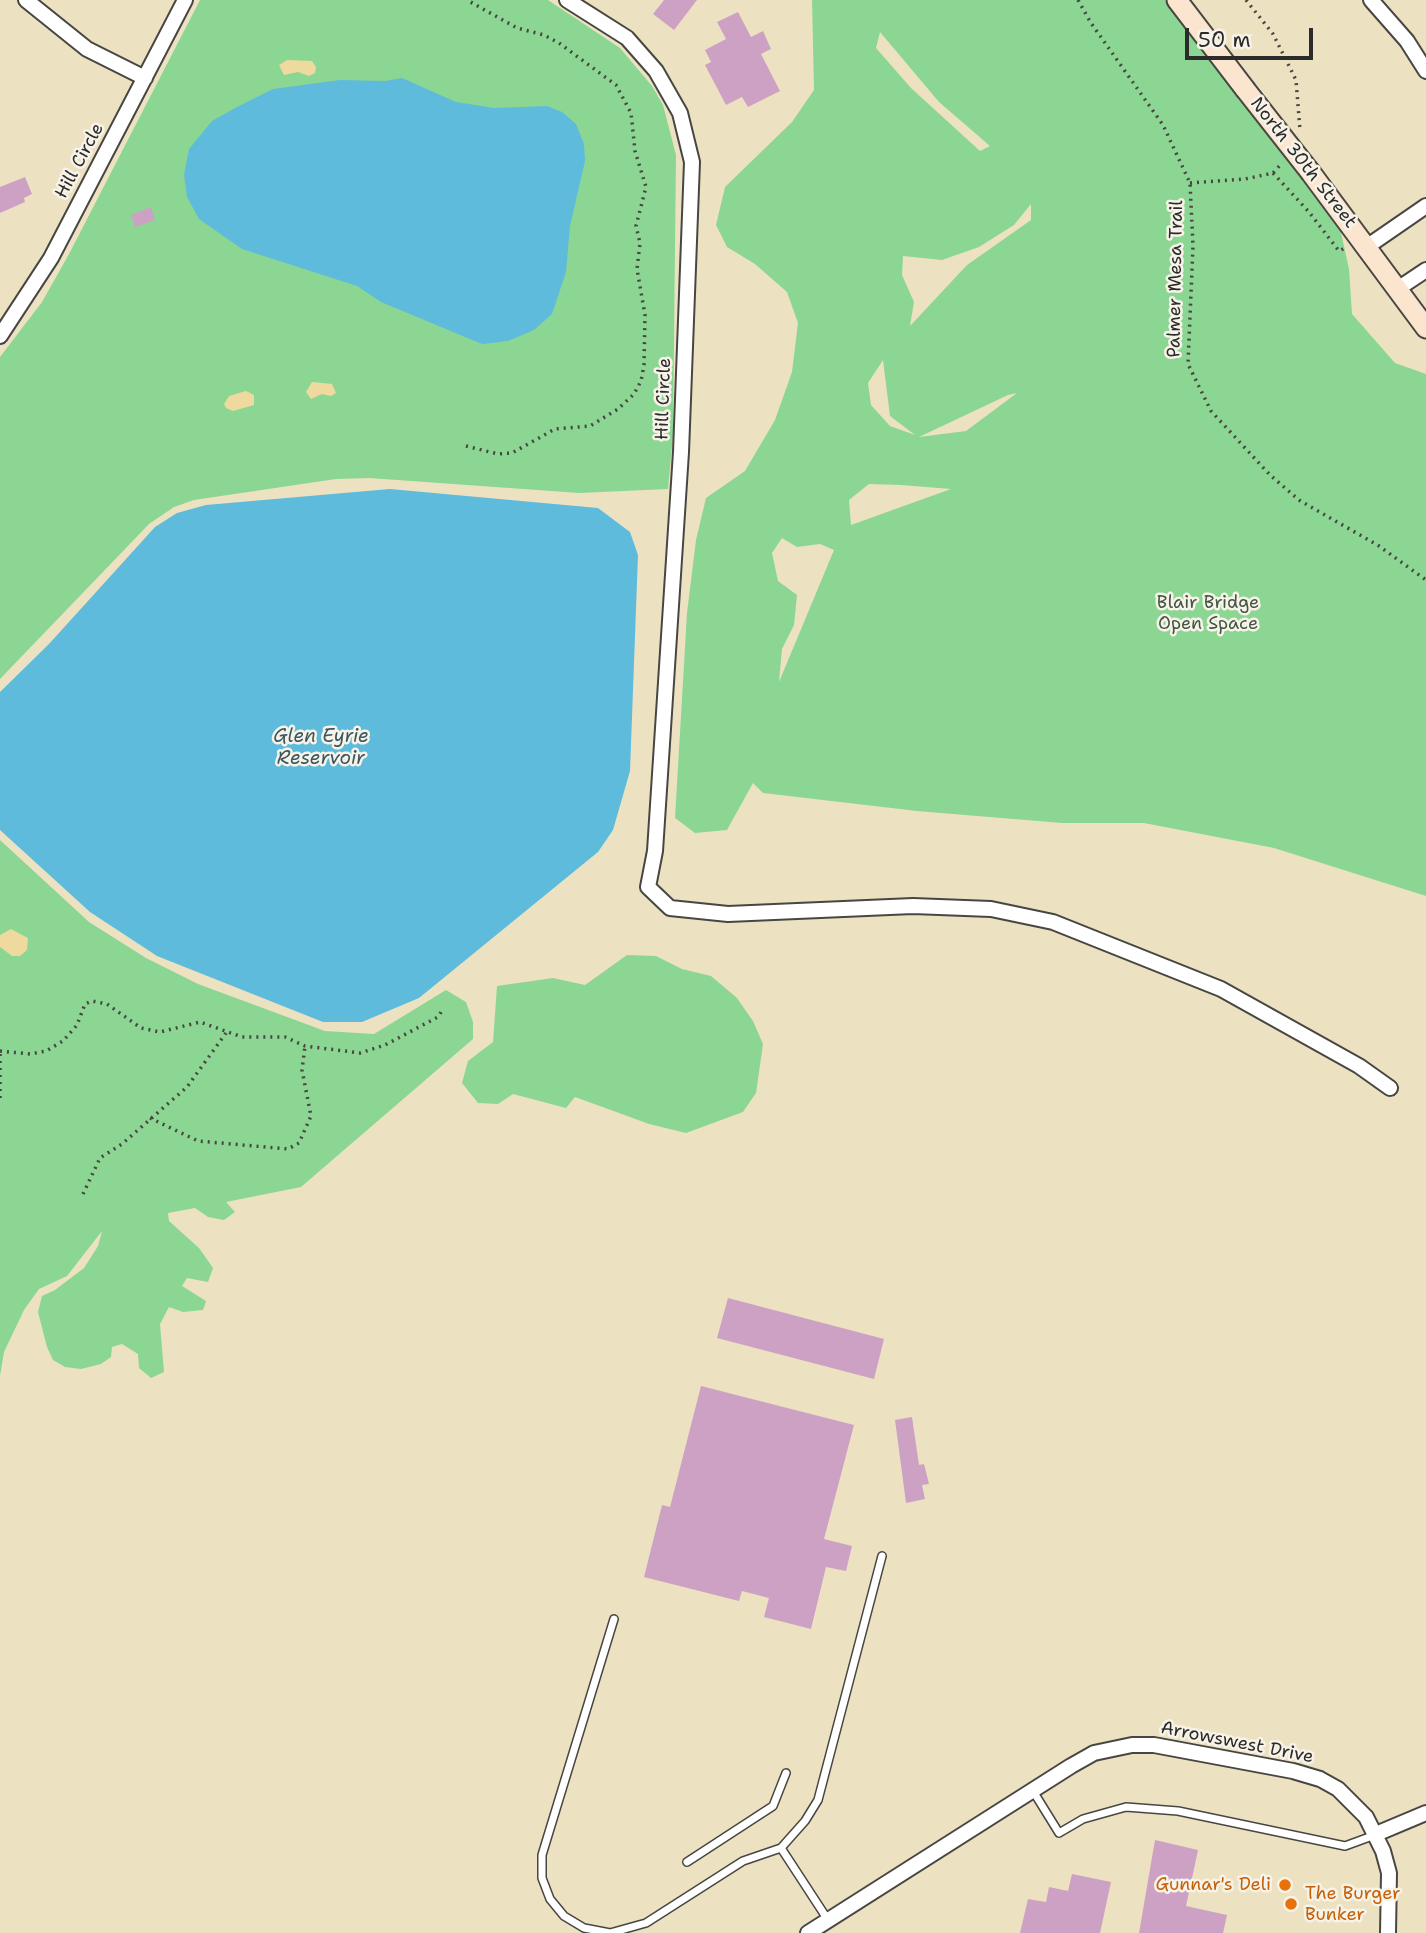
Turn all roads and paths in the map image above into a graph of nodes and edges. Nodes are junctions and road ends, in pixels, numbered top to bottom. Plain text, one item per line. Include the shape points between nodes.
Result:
1 (26, 0) edge
2 (185, 0) edge
3 (467, 0) edge
4 (567, 0) edge
5 (1078, 0) edge
6 (1177, 0) edge
7 (1246, 0) edge
8 (1371, 0) edge
9 (1426, 71) edge
10 (145, 78) junction
11 (1300, 134) dead end
12 (1287, 155) dead end
13 (1273, 173) junction
14 (1190, 183) junction
15 (1426, 206) edge
16 (1365, 242) junction
17 (1426, 270) edge
18 (1399, 288) junction
19 (1426, 328) edge
20 (0, 336) edge
21 (466, 446) dead end
22 (1426, 580) edge
23 (443, 1009) dead end
24 (226, 1033) junction
25 (304, 1046) junction
26 (0, 1052) edge
27 (1390, 1088) dead end
28 (0, 1098) edge
29 (150, 1118) junction
30 (83, 1194) dead end
31 (881, 1556) dead end
32 (614, 1619) dead end
33 (786, 1773) dead end
34 (1033, 1790) junction
35 (1426, 1813) edge
36 (1376, 1834) junction
37 (781, 1848) junction
38 (687, 1862) dead end
39 (828, 1920) junction
40 (610, 1933) edge
41 (807, 1933) edge
42 (1388, 1933) edge

1 - 10 street via 87,49
2 - 10 street, Hill Circle
3 - 21 path via 517,28 559,43 616,85 631,113 635,151 646,187 636,226 645,315 644,365 634,394 590,426 555,429 512,453
4 - 27 street, Hill Circle via 627,38 656,71 680,113 692,162 681,452 655,851 648,887 670,908 728,914 913,906 991,909 1053,922 1221,989
5 - 14 path, Palmer Mesa Trail via 1163,125
6 - 16 main road, North 30th Street, bridge
7 - 11 path via 1273,34 1296,80
8 - 9 street
10 - 20 street, Hill Circle via 51,258
12 - 13 path
13 - 14 path
13 - 16 path via 1339,251
14 - 22 path, Palmer Mesa Trail via 1193,246 1188,364 1210,411 1298,500 1379,546
15 - 16 street
16 - 18 main road, North 30th Street
17 - 18 street
18 - 19 main road, North 30th Street
23 - 25 path via 438,1017 360,1054
24 - 25 path via 285,1037
24 - 26 path via 200,1022 160,1032 141,1028 107,1004 92,1001 85,1004 77,1025 63,1041 46,1051
24 - 29 path via 187,1087
25 - 29 path via 302,1070 311,1116 299,1143 288,1149 198,1141
26 - 28 path
29 - 30 path via 100,1158
31 - 37 lane via 818,1800
32 - 40 lane via 542,1855 542,1878 550,1899 564,1916 584,1928
33 - 38 lane via 773,1806
34 - 36 lane via 1059,1833 1083,1819 1126,1807 1178,1811 1345,1846
34 - 36 street, Arrowswest Drive via 1094,1753 1154,1745 1320,1779 1352,1802
34 - 39 street, Arrowswest Drive
35 - 36 street
36 - 42 street, Arrowswest Drive via 1389,1873
37 - 39 lane
37 - 40 lane via 743,1861 646,1923
39 - 41 street, Arrowswest Drive

